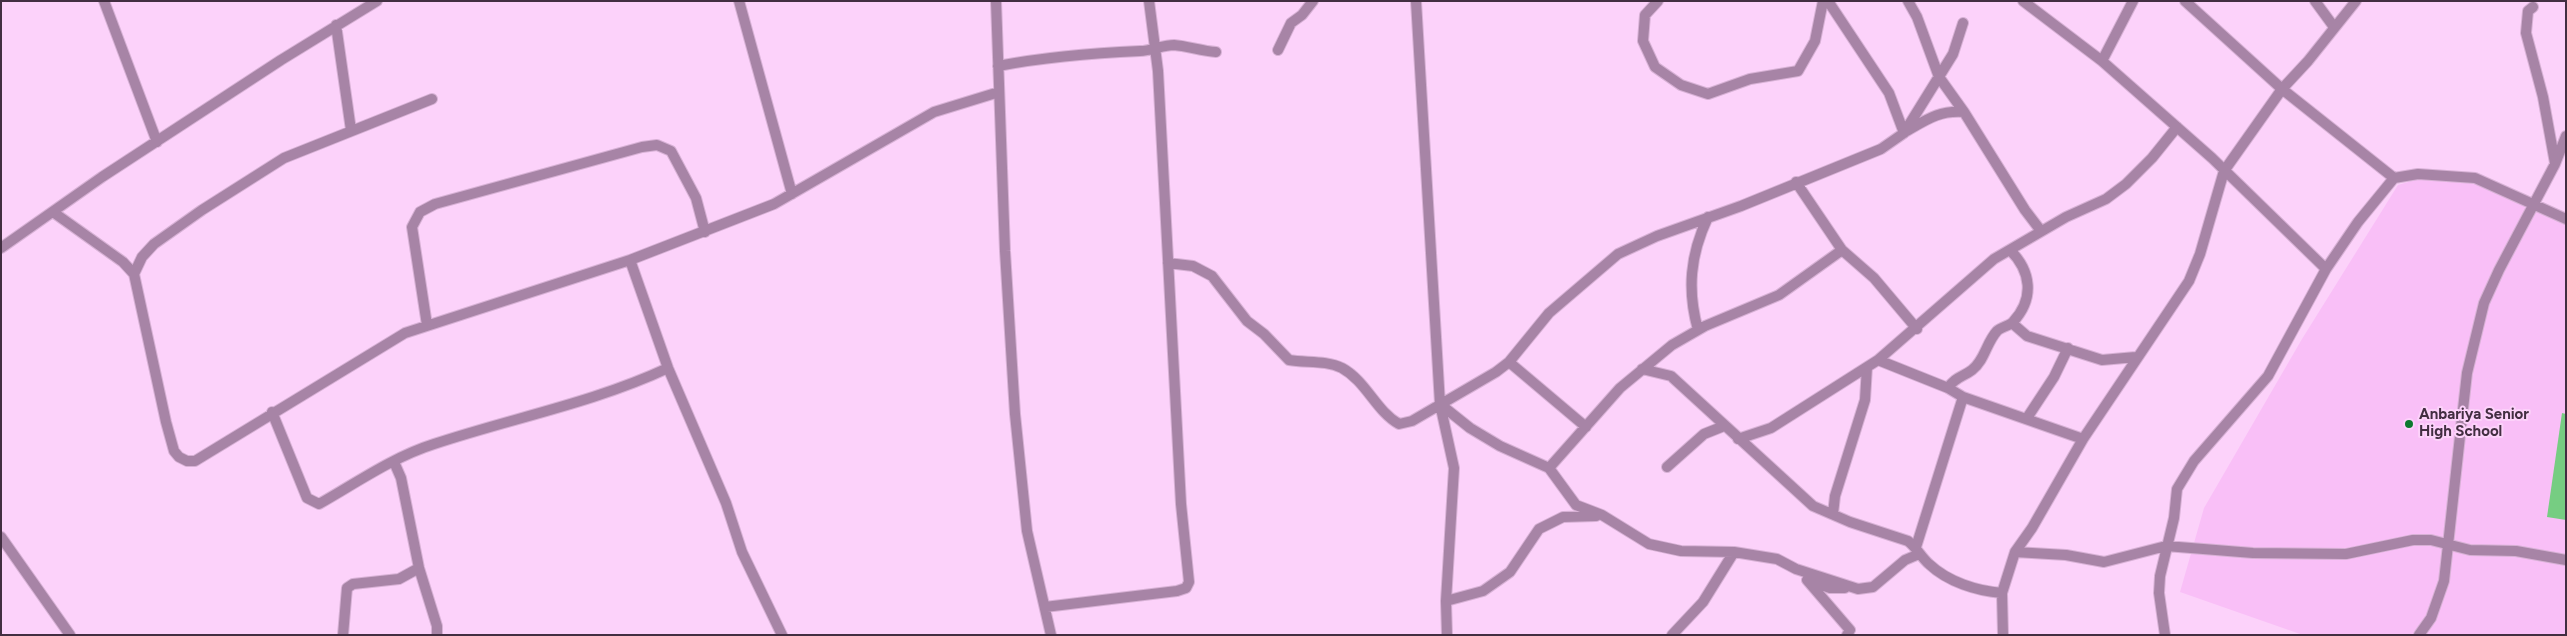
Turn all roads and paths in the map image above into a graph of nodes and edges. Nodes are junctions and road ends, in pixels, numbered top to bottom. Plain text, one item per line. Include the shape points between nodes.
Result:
1 (104, 1) edge
2 (377, 1) edge
3 (739, 1) edge
4 (996, 1) edge
5 (1149, 1) edge
6 (1313, 1) edge
7 (1416, 1) edge
8 (1658, 1) edge
9 (1822, 1) edge
10 (1828, 1) edge
11 (1908, 1) edge
12 (2023, 1) edge
13 (2133, 1) edge
14 (2185, 1) edge
15 (2316, 1) edge
16 (2356, 1) edge
17 (2533, 7) dead end
18 (1963, 23) dead end
19 (336, 25) junction
20 (2334, 27) junction
21 (1156, 48) junction
22 (1278, 50) dead end
23 (1216, 52) dead end
24 (2102, 61) junction
25 (998, 66) junction
26 (1939, 77) junction
27 (2282, 90) junction
28 (999, 92) junction
29 (432, 99) dead end
30 (1964, 112) junction
31 (2177, 127) junction
32 (351, 130) junction
33 (1904, 133) junction
34 (2566, 136) edge
35 (157, 142) junction
36 (2555, 164) junction
37 (2224, 171) junction
38 (2394, 178) junction
39 (1796, 182) junction
40 (792, 194) junction
41 (2534, 205) junction
42 (53, 212) junction
43 (1708, 217) junction
44 (2566, 219) edge
45 (2041, 230) junction
46 (705, 232) junction
47 (1, 248) edge
48 (1842, 250) junction
49 (2010, 250) junction
50 (630, 260) junction
51 (1168, 263) junction
52 (2326, 269) junction
53 (134, 274) junction
54 (2012, 323) junction
55 (427, 325) junction
56 (1917, 329) junction
57 (1698, 330) junction
58 (2068, 348) junction
59 (2136, 357) junction
60 (1878, 360) junction
61 (1509, 362) junction
62 (1867, 367) junction
63 (668, 368) junction
64 (1642, 369) junction
65 (1948, 388) junction
66 (1963, 397) junction
67 (1440, 404) junction
68 (272, 412) junction
69 (2027, 418) junction
70 (1586, 426) junction
71 (1724, 426) junction
72 (2083, 438) junction
73 (1738, 439) junction
74 (394, 462) junction
75 (1667, 467) dead end
76 (1549, 468) junction
77 (1833, 514) junction
78 (1602, 516) junction
79 (1, 537) edge
80 (2447, 543) junction
81 (2166, 546) junction
82 (1917, 551) junction
83 (1734, 552) junction
84 (2015, 552) junction
85 (2566, 560) edge
86 (419, 568) junction
87 (1858, 589) junction
88 (2002, 593) junction
89 (1446, 601) junction
90 (1045, 607) junction
91 (70, 635) edge
92 (342, 635) edge
93 (437, 635) edge
94 (782, 635) edge
95 (1051, 635) edge
96 (1447, 635) edge
97 (1672, 635) edge
98 (1847, 635) edge
99 (2003, 635) edge
100 (2165, 635) edge
101 (2419, 635) edge

1 - 35 street
2 - 19 street
3 - 40 street
4 - 25 street
5 - 21 street
6 - 22 street via 1302,15 1290,23
7 - 67 street
8 - 9 street via 1645,16 1643,41 1655,67 1681,84 1708,94 1750,79 1798,71 1815,41
10 - 33 street via 1889,93
11 - 26 street
12 - 24 street
13 - 24 street
14 - 27 street
15 - 20 street
16 - 20 street
17 - 36 street via 2528,11 2526,33 2543,96
18 - 26 street via 1953,54
19 - 32 street
19 - 35 street
20 - 27 street
21 - 23 street via 1175,45
21 - 25 street via 1056,56
21 - 51 street
24 - 31 street
25 - 28 street
26 - 30 street
26 - 33 street
27 - 37 street
27 - 38 street
28 - 40 street via 934,112
28 - 90 street via 1004,251 1015,414 1027,531
29 - 32 street
30 - 33 street via 1948,111
30 - 45 street
31 - 37 street
31 - 45 street via 2126,184 2106,199
32 - 53 street via 284,158 202,210 154,244 142,257
33 - 39 street via 1888,146
34 - 36 street
35 - 42 street
36 - 41 street
37 - 52 street
37 - 59 street via 2189,281
38 - 41 street via 2418,174 2475,178
38 - 52 street
39 - 43 street
39 - 48 street
40 - 46 street
41 - 44 street
41 - 80 street via 2484,303 2467,373
42 - 47 street
42 - 53 street via 117,257
43 - 57 street via 1698,238 1691,273 1692,308
43 - 61 street via 1634,246 1601,267 1549,313
45 - 49 street
46 - 50 street
46 - 55 street via 696,198 671,151 657,145 435,204 420,212 412,227
48 - 56 street via 1874,278
48 - 57 street via 1779,295
49 - 54 street via 2026,269 2029,284 2023,306
49 - 56 street via 1994,259
50 - 55 street
50 - 63 street
51 - 67 street via 1193,266 1212,276 1247,321 1289,360 1328,363 1343,369 1390,419 1400,424 1412,421
51 - 90 street via 1180,504 1189,582 1186,588 1177,591
52 - 81 street via 2268,376 2194,461 2177,489 2174,518
53 - 68 street via 166,422 179,458 187,461 200,458
54 - 58 street via 2027,336
54 - 65 street via 1997,330 1980,361 1972,370 1953,380
55 - 68 street via 369,353
56 - 60 street
57 - 64 street via 1672,345
58 - 59 street via 2102,360
58 - 69 street via 2054,377
59 - 72 street
60 - 62 street
60 - 65 street
61 - 67 street
61 - 70 street
62 - 73 street via 1772,428
62 - 77 street via 1865,400 1835,496
63 - 74 street via 587,398 432,444
63 - 94 street via 726,503 742,552
64 - 70 street
64 - 71 street via 1671,376
65 - 66 street
66 - 69 street
66 - 82 street
67 - 76 street via 1500,446
67 - 89 street via 1454,468
68 - 74 street via 306,498 319,504
69 - 72 street
70 - 76 street
71 - 73 street
71 - 75 street via 1704,434
72 - 84 street
73 - 77 street via 1806,500
74 - 86 street via 401,478
76 - 78 street via 1576,505
77 - 82 street via 1908,541
78 - 83 street via 1649,544 1681,551
78 - 89 street via 1563,516 1548,524 1539,529 1510,572 1483,591
79 - 91 street
80 - 81 street via 2413,540 2346,554 2253,553
80 - 85 street via 2470,550 2516,551
80 - 101 street via 2446,572 2437,605
81 - 84 street via 2104,562 2066,554
81 - 100 street via 2159,593
82 - 87 street via 1873,587
82 - 88 street via 1936,570 1953,580 1986,592
83 - 87 street via 1777,560
83 - 97 street via 1703,602
84 - 88 street
86 - 92 street via 399,578 353,584 347,588
86 - 93 street via 438,626
87 - 98 street via 1830,588 1807,580 1850,630
88 - 99 street
89 - 96 street
90 - 95 street

